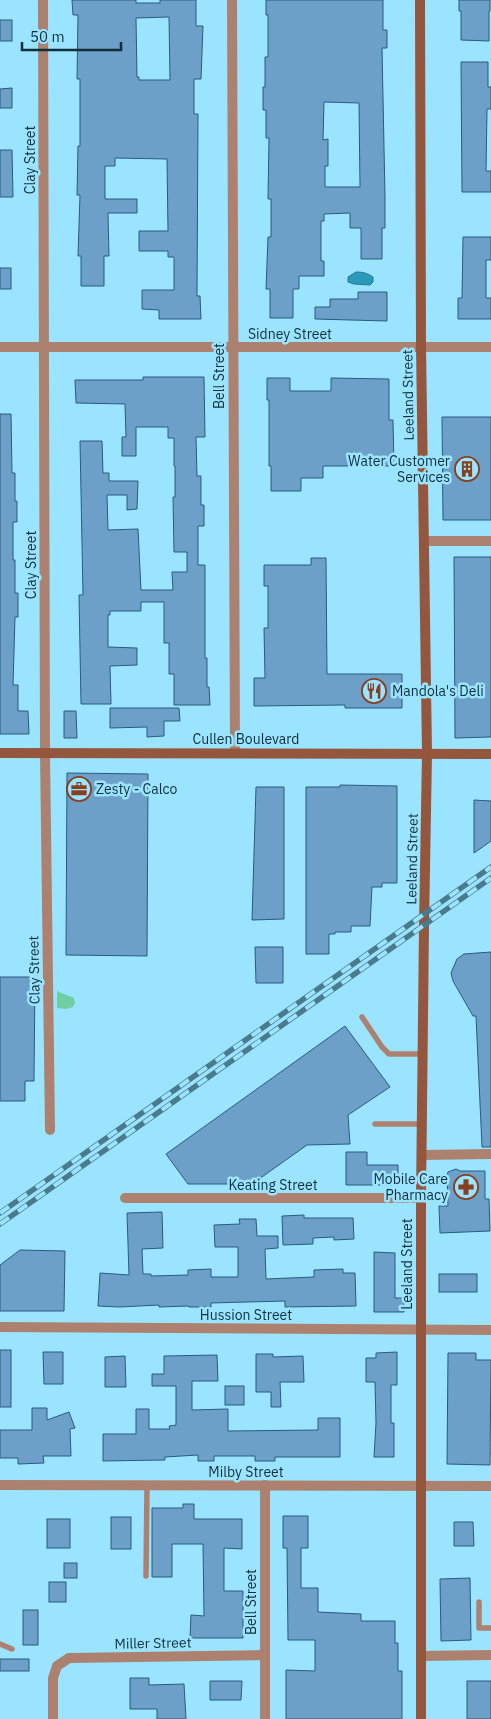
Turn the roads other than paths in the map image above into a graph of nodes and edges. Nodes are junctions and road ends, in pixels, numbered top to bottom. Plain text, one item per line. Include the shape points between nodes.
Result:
1 (43, 0) edge
2 (232, 0) edge
3 (420, 0) edge
4 (0, 347) edge
5 (45, 347) junction
6 (421, 347) junction
7 (491, 347) edge
8 (233, 348) junction
9 (424, 541) junction
10 (491, 541) edge
11 (0, 753) edge
12 (45, 753) junction
13 (235, 753) junction
14 (427, 753) junction
15 (491, 754) edge
16 (362, 1018) dead end
17 (423, 1054) junction
18 (376, 1124) dead end
19 (423, 1124) junction
20 (50, 1130) dead end
21 (422, 1154) junction
22 (491, 1154) edge
23 (126, 1198) dead end
24 (421, 1198) junction
25 (0, 1327) edge
26 (421, 1330) junction
27 (491, 1330) edge
28 (0, 1484) edge
29 (147, 1485) junction
30 (265, 1485) junction
31 (421, 1486) junction
32 (491, 1486) edge
33 (146, 1576) dead end
34 (479, 1602) dead end
35 (491, 1628) edge
36 (0, 1644) edge
37 (12, 1650) dead end
38 (265, 1655) junction
39 (491, 1655) edge
40 (421, 1656) junction
41 (53, 1719) edge
42 (265, 1719) edge
43 (421, 1719) edge

1 - 5 street, Clay Street
2 - 8 street, Bell Street
3 - 6 main road, Leeland Street
4 - 5 street, Sidney Street
5 - 8 street, Sidney Street
5 - 12 street, Clay Street
6 - 7 street, Sidney Street
6 - 8 street, Sidney Street
6 - 9 main road, Leeland Street
8 - 13 street, Bell Street
9 - 10 street
9 - 14 main road, Leeland Street
11 - 12 main road, Cullen Boulevard
12 - 13 main road, Cullen Boulevard
12 - 20 street, Clay Street
13 - 14 main road, Cullen Boulevard
14 - 15 main road, Cullen Boulevard
14 - 17 main road, Leeland Street
16 - 17 lane via 389,1054
17 - 19 main road, Leeland Street
18 - 19 lane
19 - 21 main road, Leeland Street
21 - 22 street
21 - 24 main road, Leeland Street
23 - 24 street, Keating Street
24 - 26 main road, Leeland Street
25 - 26 street, Hussion Street
26 - 27 street, Hussion Street
26 - 31 main road, Leeland Street
28 - 29 street, Milby Street
29 - 30 street, Milby Street
29 - 33 lane
30 - 31 street, Milby Street
30 - 38 street, Bell Street
31 - 32 street, Milby Street
31 - 40 main road, Leeland Street
34 - 35 lane via 479,1628
36 - 37 lane
38 - 41 street, Miller Street via 69,1658 57,1666 53,1678
38 - 42 street, Bell Street
39 - 40 street
40 - 43 main road, Leeland Street

